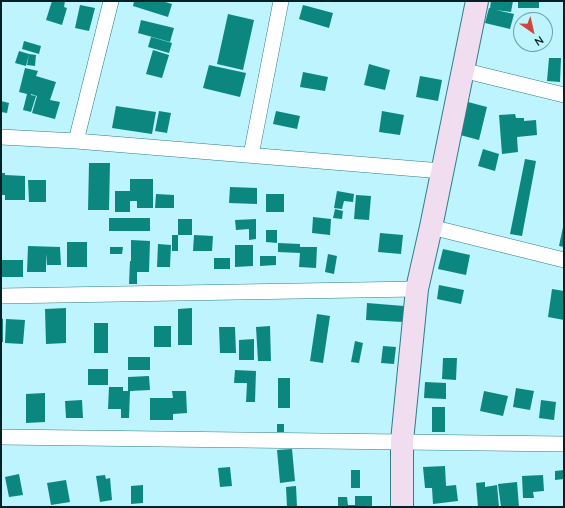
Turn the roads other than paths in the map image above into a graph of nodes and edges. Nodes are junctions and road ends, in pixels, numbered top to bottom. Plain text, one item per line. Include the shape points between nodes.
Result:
1 (111, 1) edge
2 (281, 1) edge
3 (477, 1) edge
4 (462, 70) junction
5 (564, 95) edge
6 (1, 137) edge
7 (76, 141) junction
8 (251, 155) junction
9 (442, 171) junction
10 (431, 227) junction
11 (564, 260) edge
12 (418, 289) junction
13 (1, 296) edge
14 (1, 437) edge
15 (402, 441) junction
16 (564, 444) edge
17 (402, 507) edge

1 - 7 street
2 - 8 street
3 - 4 street
4 - 5 street
4 - 9 street
6 - 7 street
7 - 8 street
8 - 9 street
9 - 10 street
10 - 11 street
10 - 12 street
12 - 13 street
12 - 15 street
14 - 15 street
15 - 16 street
15 - 17 street

